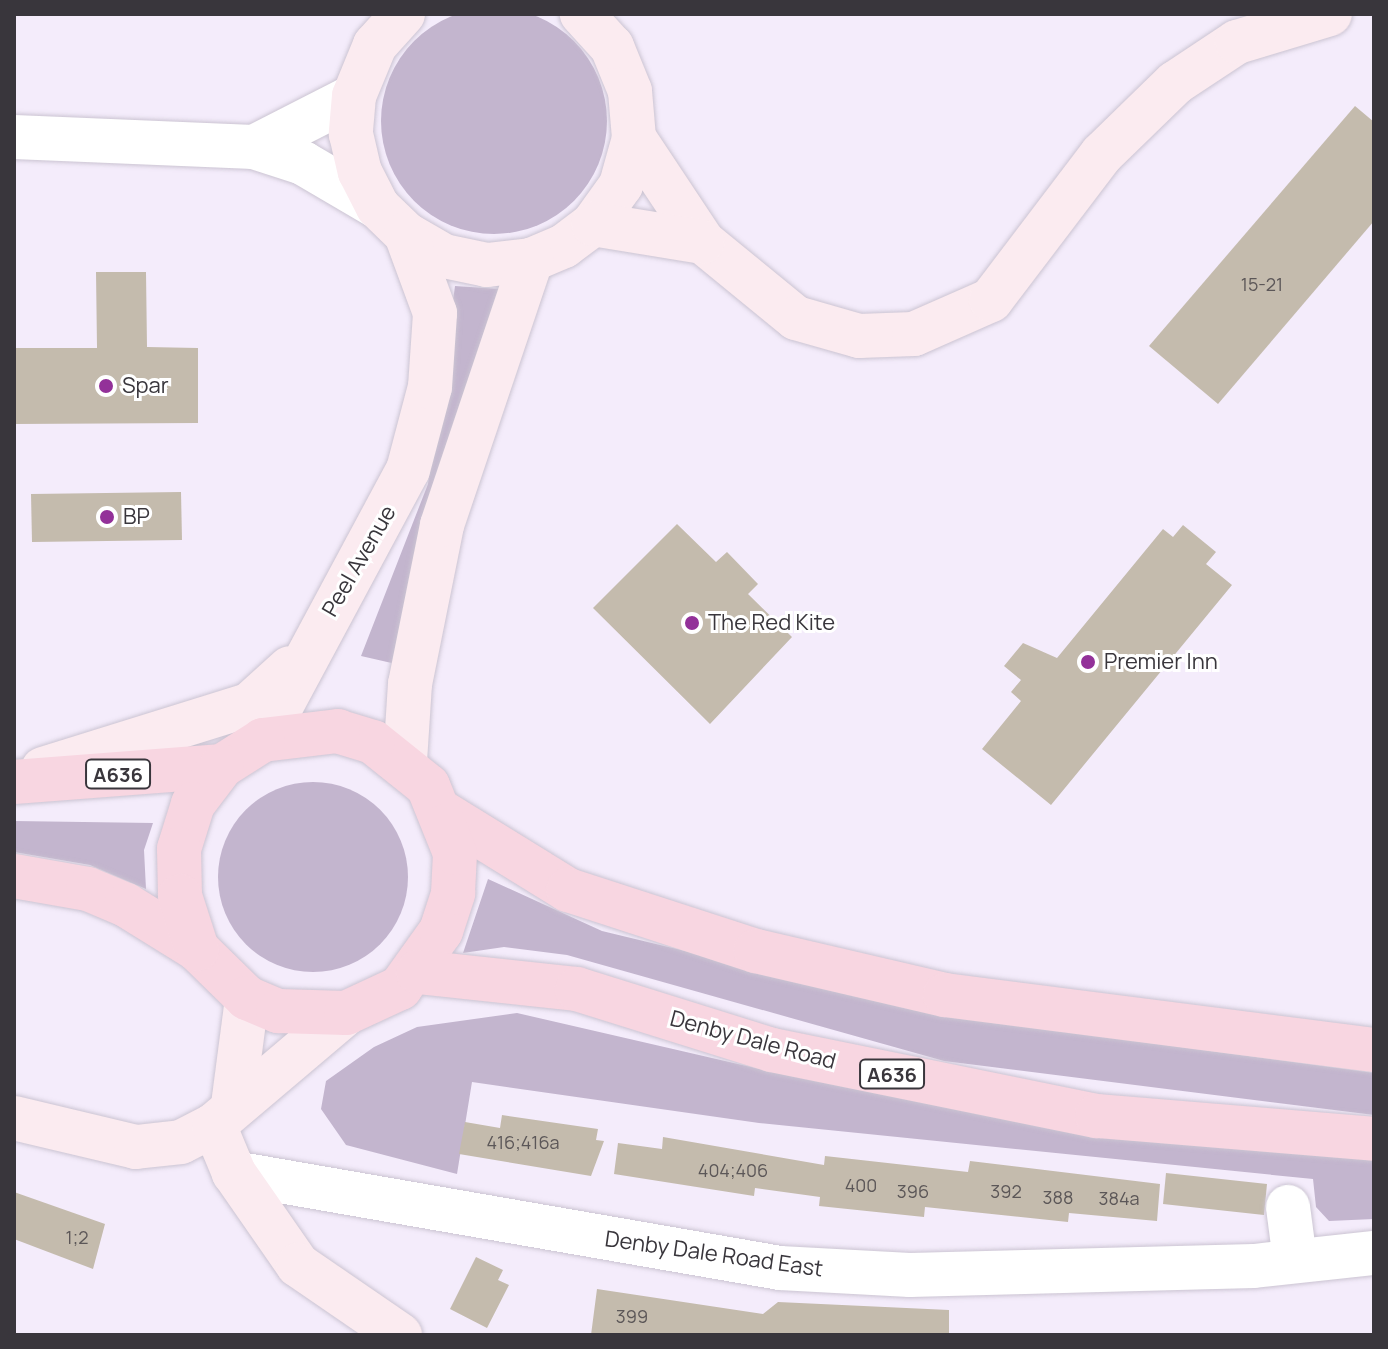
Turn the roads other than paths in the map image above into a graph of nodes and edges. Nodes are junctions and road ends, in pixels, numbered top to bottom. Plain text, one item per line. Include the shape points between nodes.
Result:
1 (582, 14) edge
2 (1330, 14) edge
3 (385, 24) edge
4 (354, 96) junction
5 (14, 137) edge
6 (634, 138) junction
7 (254, 147) junction
8 (392, 220) junction
9 (593, 224) junction
10 (703, 242) junction
11 (531, 260) junction
12 (306, 653) junction
13 (263, 740) junction
14 (405, 761) junction
15 (222, 766) junction
16 (14, 780) edge
17 (445, 814) junction
18 (14, 876) edge
19 (197, 949) junction
20 (418, 972) junction
21 (247, 998) junction
22 (346, 1013) junction
23 (1374, 1050) edge
24 (224, 1115) junction
25 (15, 1122) edge
26 (1374, 1139) edge
27 (234, 1173) junction
28 (1288, 1207) dead end
29 (1374, 1253) edge
30 (1295, 1260) junction
31 (400, 1335) edge

1 - 6 street via 623,68
2 - 10 street via 1237,42 1175,83 1102,154 991,300 914,334 859,336 796,318
3 - 4 street
4 - 7 street
4 - 8 street, Peel Avenue via 354,154
5 - 7 street
6 - 9 street via 621,185
6 - 10 street
7 - 8 street via 303,163
8 - 11 street via 465,262
8 - 12 street, Peel Avenue via 435,313 430,387 408,470 376,541
9 - 10 street
9 - 11 street
11 - 14 street via 442,525 410,684
12 - 13 street, Peel Avenue
12 - 16 street via 249,705
13 - 14 main road via 338,731
13 - 15 main road
14 - 17 main road
15 - 16 main road, A636
15 - 19 main road via 193,804 179,849 180,896
17 - 20 main road via 455,853 453,893
17 - 23 main road via 568,890 756,951 945,995
18 - 19 main road via 88,889
19 - 21 main road
20 - 22 main road via 379,1001
20 - 26 main road, Denby Dale Road / A636 via 577,989 772,1050 1097,1116
21 - 22 main road via 278,1011
21 - 24 street
22 - 24 street
24 - 25 street via 181,1142 136,1147
24 - 27 street
27 - 30 street, Denby Dale Road East via 780,1268 910,1275
27 - 31 street via 298,1265
28 - 30 street
29 - 30 street, Denby Dale Road East

